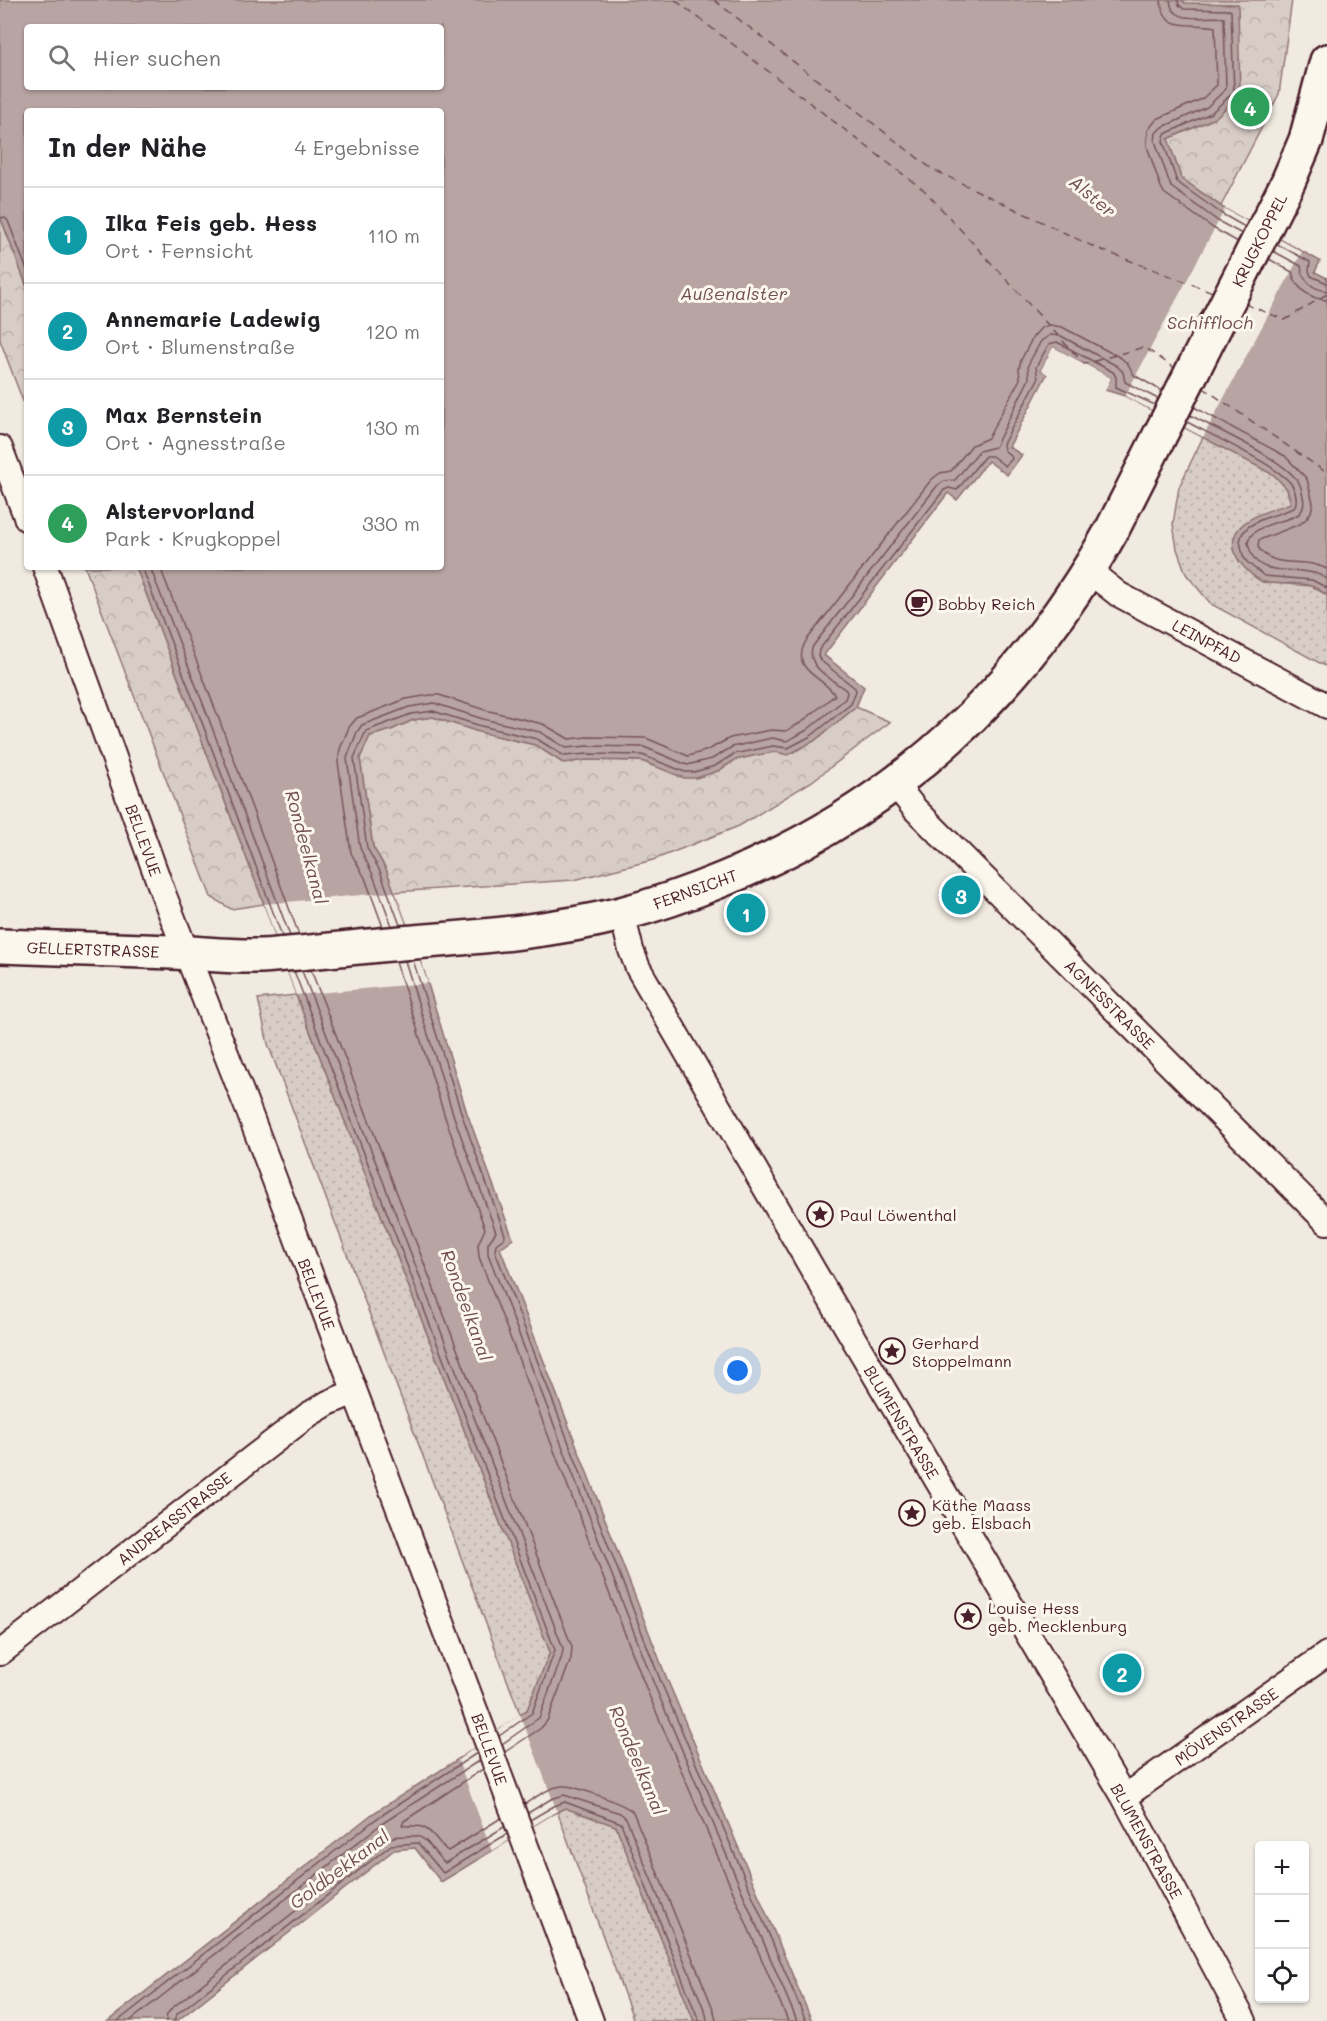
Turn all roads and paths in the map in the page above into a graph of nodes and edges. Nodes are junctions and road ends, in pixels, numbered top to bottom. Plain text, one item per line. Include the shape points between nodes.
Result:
1 (1327, 61) edge
2 (0, 448) edge
3 (24, 511) edge
4 (46, 570) edge
5 (1089, 571) junction
6 (1327, 706) edge
7 (895, 784) junction
8 (622, 914) junction
9 (0, 946) edge
10 (186, 953) junction
11 (1327, 1222) edge
12 (354, 1392) junction
13 (0, 1653) edge
14 (1327, 1654) edge
15 (1124, 1797) junction
16 (591, 2021) edge
17 (1244, 2021) edge

1 - 5 street, KRUGKOPPEL via 1306,140 1288,182
2 - 3 street
4 - 10 street, BELLEVUE
5 - 6 street, LEINPFAD via 1118,594
5 - 7 street, FERNSICHT via 984,705
7 - 8 street, FERNSICHT via 832,826 755,866 692,892
7 - 11 street, AGNESSTRASSE via 915,809
8 - 10 street, FERNSICHT via 537,930 282,954
8 - 15 street, BLUMENSTRASSE via 638,969
9 - 10 street, GELLERTSTRASSE
10 - 12 street, BELLEVUE
12 - 13 street, ANDREASSTRASSE via 308,1415
12 - 16 street, BELLEVUE
14 - 15 street, MÖVENSTRASSE
15 - 17 street, BLUMENSTRASSE

